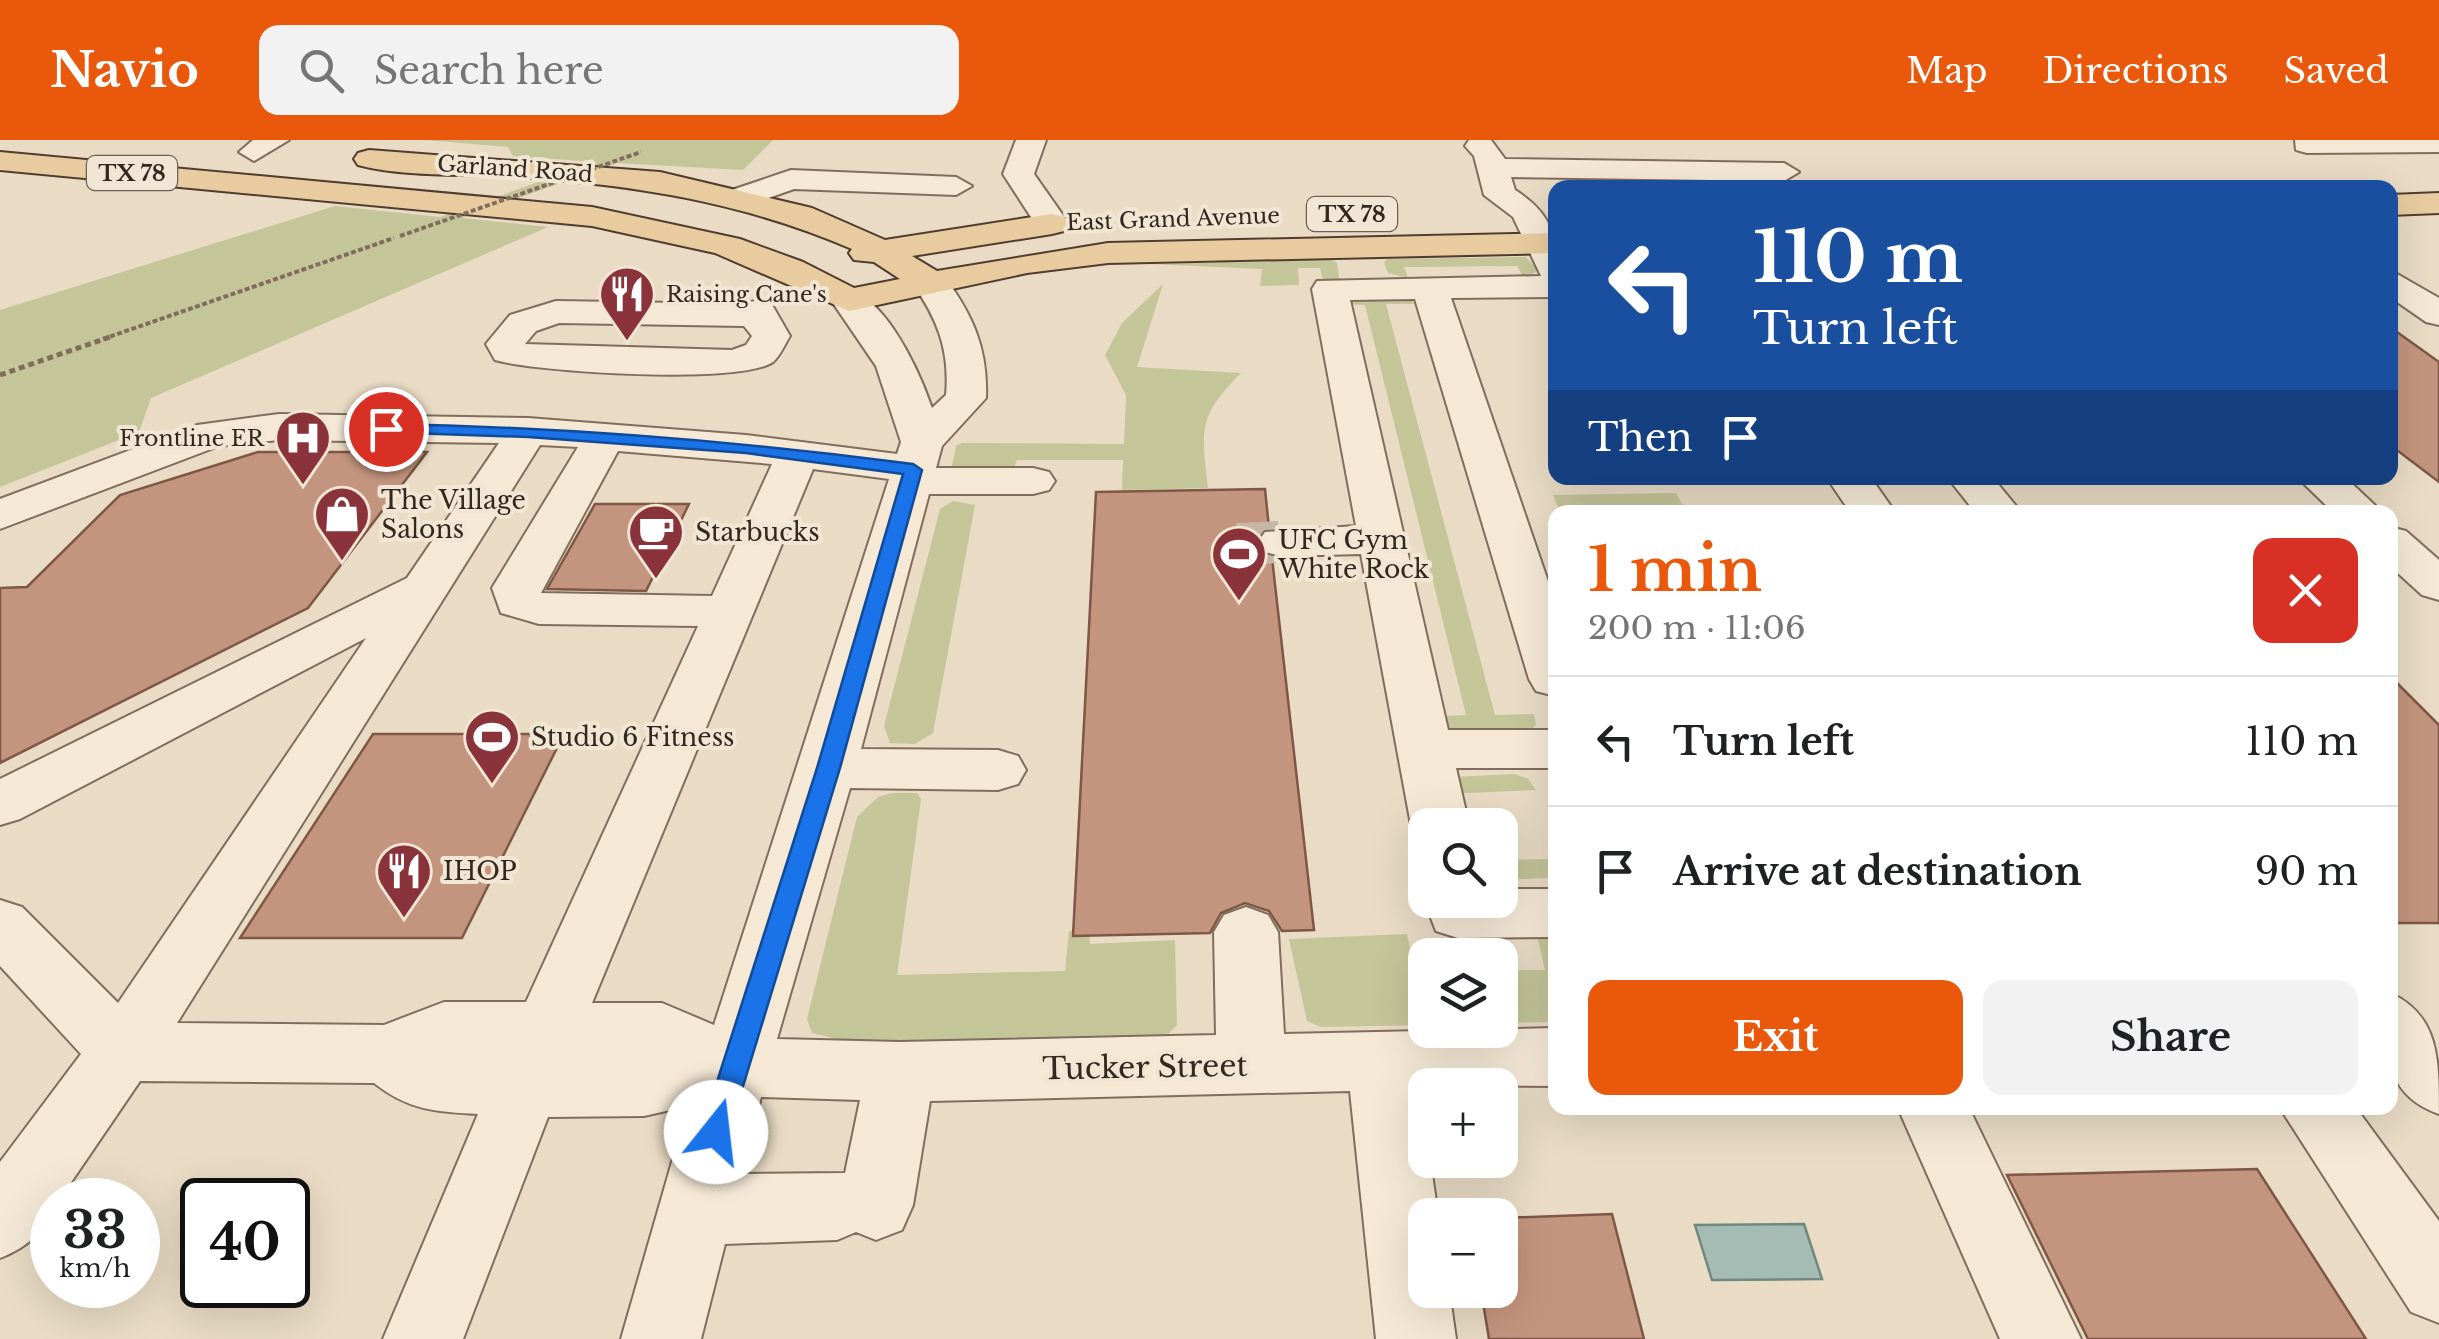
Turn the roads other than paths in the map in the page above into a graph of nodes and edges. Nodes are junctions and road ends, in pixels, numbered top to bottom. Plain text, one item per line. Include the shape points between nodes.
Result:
1 (62, 140) edge
2 (80, 140) edge
3 (1031, 140) edge
4 (1468, 140) edge
5 (1760, 140) edge
6 (2386, 142) edge
7 (150, 144) dead end
8 (2308, 144) dead end
9 (2439, 144) edge
10 (220, 149) dead end
11 (276, 149) edge
12 (1530, 154) edge
13 (339, 157) dead end
14 (7, 166) edge
15 (1493, 168) junction
16 (1789, 180) edge
17 (956, 186) dead end
18 (740, 198) junction
19 (2439, 204) edge
20 (2398, 205) edge
21 (1468, 213) dead end
22 (1089, 221) dead end
23 (1052, 224) junction
24 (2439, 230) edge
25 (2398, 231) edge
26 (1547, 236) edge
27 (1358, 244) junction
28 (882, 249) junction
29 (796, 270) junction
30 (929, 282) junction
31 (1548, 286) edge
32 (2398, 286) edge
33 (1430, 288) junction
34 (1374, 289) junction
35 (850, 300) junction
36 (755, 313) joint
37 (2439, 314) edge
38 (528, 432) junction
39 (605, 437) junction
40 (797, 456) junction
41 (915, 464) junction
42 (1034, 481) dead end
43 (1976, 485) edge
44 (2328, 485) edge
45 (1992, 505) edge
46 (2350, 505) edge
47 (0, 515) edge
48 (1382, 539) junction
49 (1281, 542) tunnel mouth
50 (2398, 548) edge
51 (2439, 585) edge
52 (424, 588) junction
53 (732, 611) junction
54 (1548, 657) edge
55 (1548, 749) edge
56 (1424, 750) junction
57 (828, 768) junction
58 (998, 770) dead end
59 (0, 804) edge
60 (1436, 808) edge
61 (1548, 912) edge
62 (1518, 913) edge
63 (0, 924) edge
64 (1246, 932) dead end
65 (122, 1052) junction
66 (1548, 1057) edge
67 (536, 1059) junction
68 (1382, 1061) junction
69 (1250, 1064) junction
70 (734, 1067) junction
71 (900, 1072) junction
72 (1936, 1115) edge
73 (2320, 1115) edge
74 (695, 1210) junction
75 (0, 1224) edge
76 (2439, 1285) edge
77 (423, 1339) edge
78 (661, 1339) edge
79 (1416, 1339) edge
80 (2040, 1339) edge

1 - 14 main road
2 - 7 main road, TX 78
3 - 23 street via 1018,174
4 - 15 street via 1488,152
5 - 16 street
6 - 8 street
6 - 9 street
10 - 11 main road
12 - 15 street
12 - 16 street
12 - 26 street
13 - 18 main road, Garland Road via 632,177
14 - 29 main road, Garland Road / TX 78 via 404,199 633,226
15 - 26 street via 1500,195
17 - 18 street via 791,179
18 - 28 main road, Garland Road
19 - 20 main road
21 - 26 main road
22 - 23 main road, East Grand Avenue
23 - 28 main road, East Grand Avenue
24 - 25 main road
26 - 27 main road, East Grand Avenue / TX 78
27 - 30 main road, East Grand Avenue / TX 78 via 1108,253
27 - 34 street
28 - 29 main road, East Grand Avenue
28 - 30 main road, Garland Road
29 - 35 main road, Garland Road / TX 78
30 - 35 main road, East Grand Avenue / TX 78
30 - 41 street via 956,316 970,358 966,398
31 - 33 street
32 - 37 street
33 - 34 street
33 - 54 street
34 - 48 street via 1330,289
35 - 41 street via 879,332 903,375
36 - 36 street via 556,312 523,323 505,344 509,352 530,358 738,362 760,353 771,336
38 - 39 street
38 - 47 street via 246,428 153,454
38 - 52 street
39 - 40 street
39 - 53 street via 516,588 518,602 539,609
40 - 41 street
40 - 53 street
41 - 42 street
41 - 57 street
43 - 45 street
44 - 46 street
48 - 49 street
48 - 56 street
50 - 51 street
52 - 59 street
52 - 65 street
53 - 67 street
55 - 56 street
56 - 60 street
57 - 58 street
57 - 70 street
61 - 62 street
63 - 65 street
64 - 69 street
65 - 67 street, Tucker Street via 388,1054 423,1081
65 - 75 street
66 - 68 street, Tucker Street
67 - 70 street, Tucker Street via 644,1086
67 - 77 street
68 - 69 street, Tucker Street
68 - 79 street
69 - 71 street, Tucker Street
70 - 71 street, Tucker Street
70 - 74 street
71 - 74 street via 857,1205
72 - 80 street
73 - 76 street
74 - 78 street

